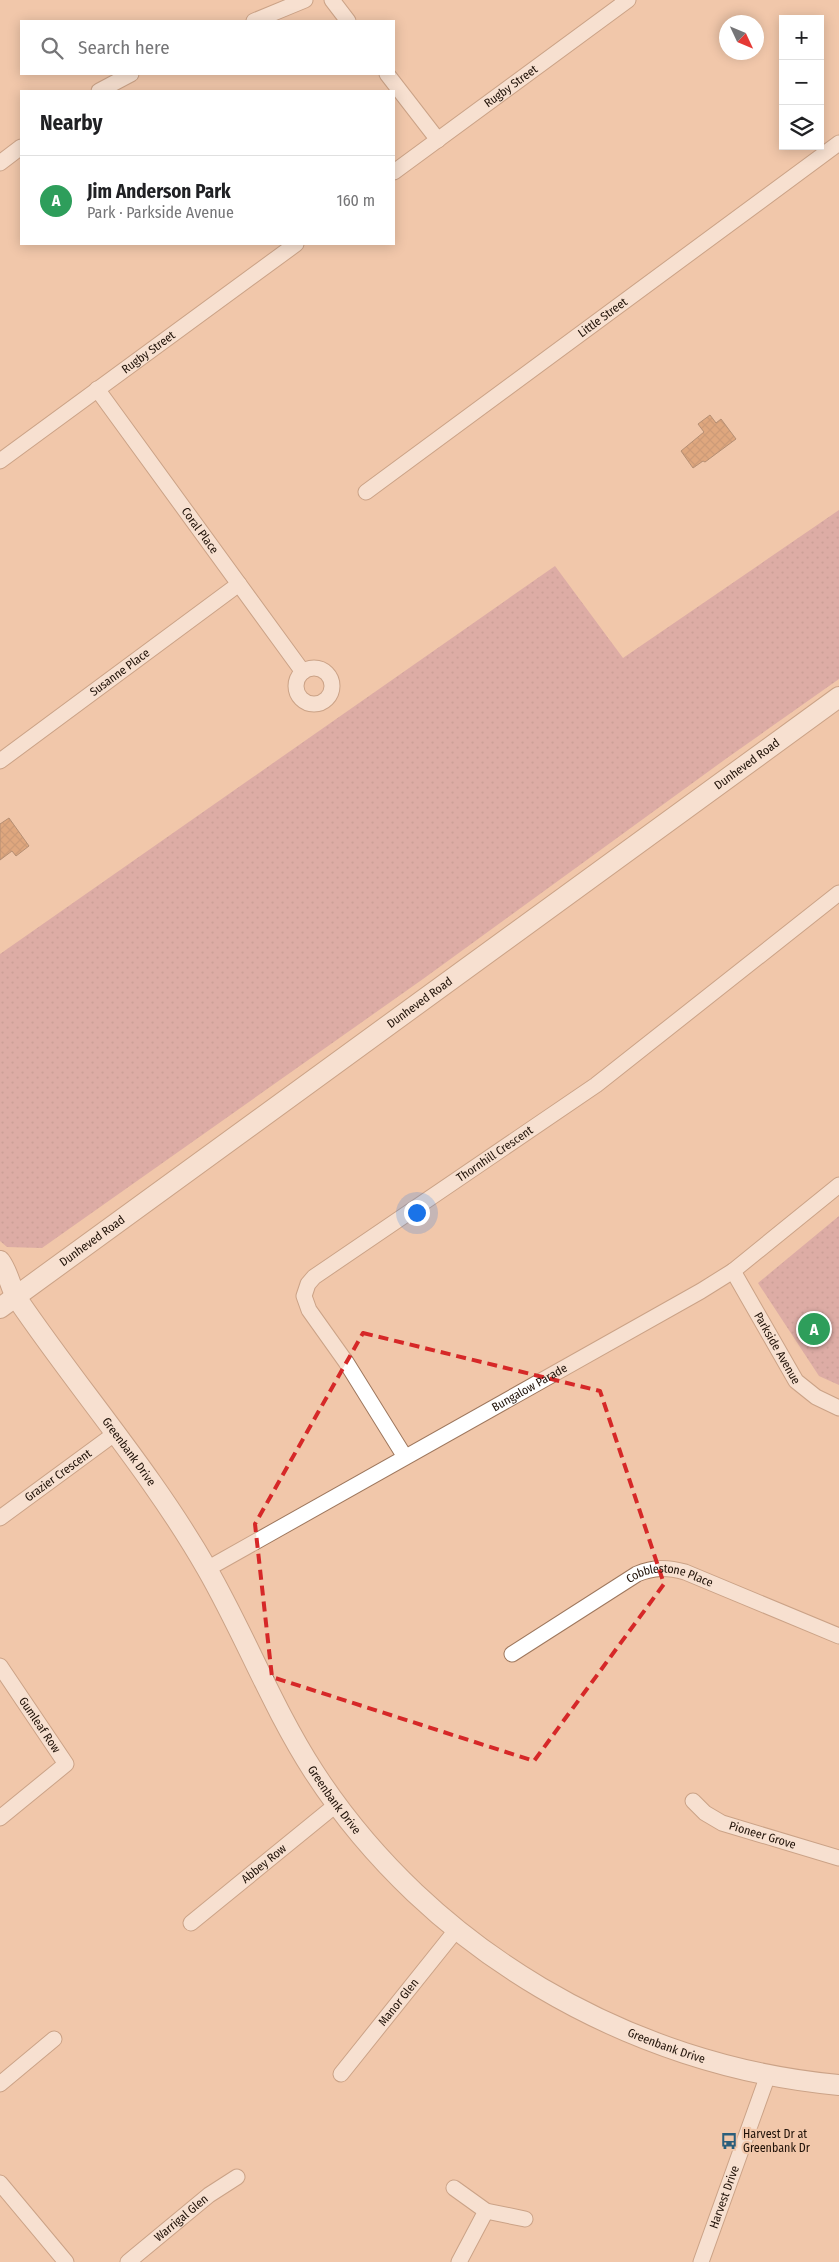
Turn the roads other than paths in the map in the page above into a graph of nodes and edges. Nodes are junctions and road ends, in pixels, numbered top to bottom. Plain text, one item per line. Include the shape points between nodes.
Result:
1 (305, 0) edge
2 (332, 0) edge
3 (624, 1) edge
4 (256, 20) edge
5 (347, 20) edge
6 (128, 75) edge
7 (389, 75) edge
8 (101, 90) edge
9 (438, 140) junction
10 (839, 143) edge
11 (20, 148) edge
12 (0, 163) edge
13 (395, 171) edge
14 (295, 245) edge
15 (97, 390) junction
16 (0, 461) edge
17 (366, 492) dead end
18 (239, 584) junction
19 (304, 672) dead end
20 (839, 697) edge
21 (0, 761) edge
22 (839, 893) edge
23 (839, 1185) edge
24 (0, 1261) edge
25 (732, 1271) junction
26 (5, 1298) edge
27 (839, 1408) edge
28 (117, 1432) junction
29 (405, 1457) junction
30 (0, 1518) edge
31 (207, 1569) junction
32 (839, 1636) edge
33 (512, 1654) dead end
34 (0, 1666) edge
35 (693, 1801) dead end
36 (337, 1804) junction
37 (0, 1818) edge
38 (839, 1858) edge
39 (191, 1923) dead end
40 (457, 1929) junction
41 (54, 2039) dead end
42 (341, 2074) dead end
43 (768, 2075) junction
44 (0, 2084) edge
45 (839, 2085) edge
46 (237, 2177) dead end
47 (0, 2184) edge
48 (454, 2188) dead end
49 (486, 2211) junction
50 (525, 2219) dead end
51 (66, 2262) edge
52 (128, 2262) edge
53 (459, 2262) edge
54 (701, 2262) edge

1 - 4 street
2 - 5 street
3 - 9 street, Rugby Street
6 - 8 street
7 - 9 street
9 - 13 street, Rugby Street
10 - 17 street, Little Street
11 - 12 street
14 - 15 street, Rugby Street
15 - 16 street, Rugby Street
15 - 18 street, Coral Place
18 - 19 street, Coral Place
18 - 21 street, Susanne Place
20 - 26 street, Dunheved Road
22 - 29 street, Thornhill Crescent via 596,1085 308,1284 304,1296 309,1310 346,1362
23 - 25 street, Bungalow Parade
24 - 26 street, Greenbank Drive via 6,1269
25 - 27 street, Parkside Avenue via 796,1381 816,1397
25 - 29 street, Bungalow Parade
26 - 28 street, Greenbank Drive
28 - 30 street, Grazier Crescent
28 - 31 street, Greenbank Drive
29 - 31 street, Bungalow Parade
31 - 36 street, Greenbank Drive via 276,1710
32 - 33 street, Cobblestone Place via 685,1572 657,1568 637,1574
34 - 37 street, Gumleaf Row via 66,1764
35 - 38 street, Pioneer Grove via 722,1823
36 - 39 street, Abbey Row
36 - 40 street, Greenbank Drive via 390,1867
40 - 42 street, Manor Glen
40 - 43 street, Greenbank Drive via 524,1977 596,2017 672,2049
41 - 44 street
43 - 45 street, Greenbank Drive
43 - 54 street, Harvest Drive
46 - 52 street, Warrigal Glen
47 - 51 street
48 - 49 street
49 - 50 street
49 - 53 street

